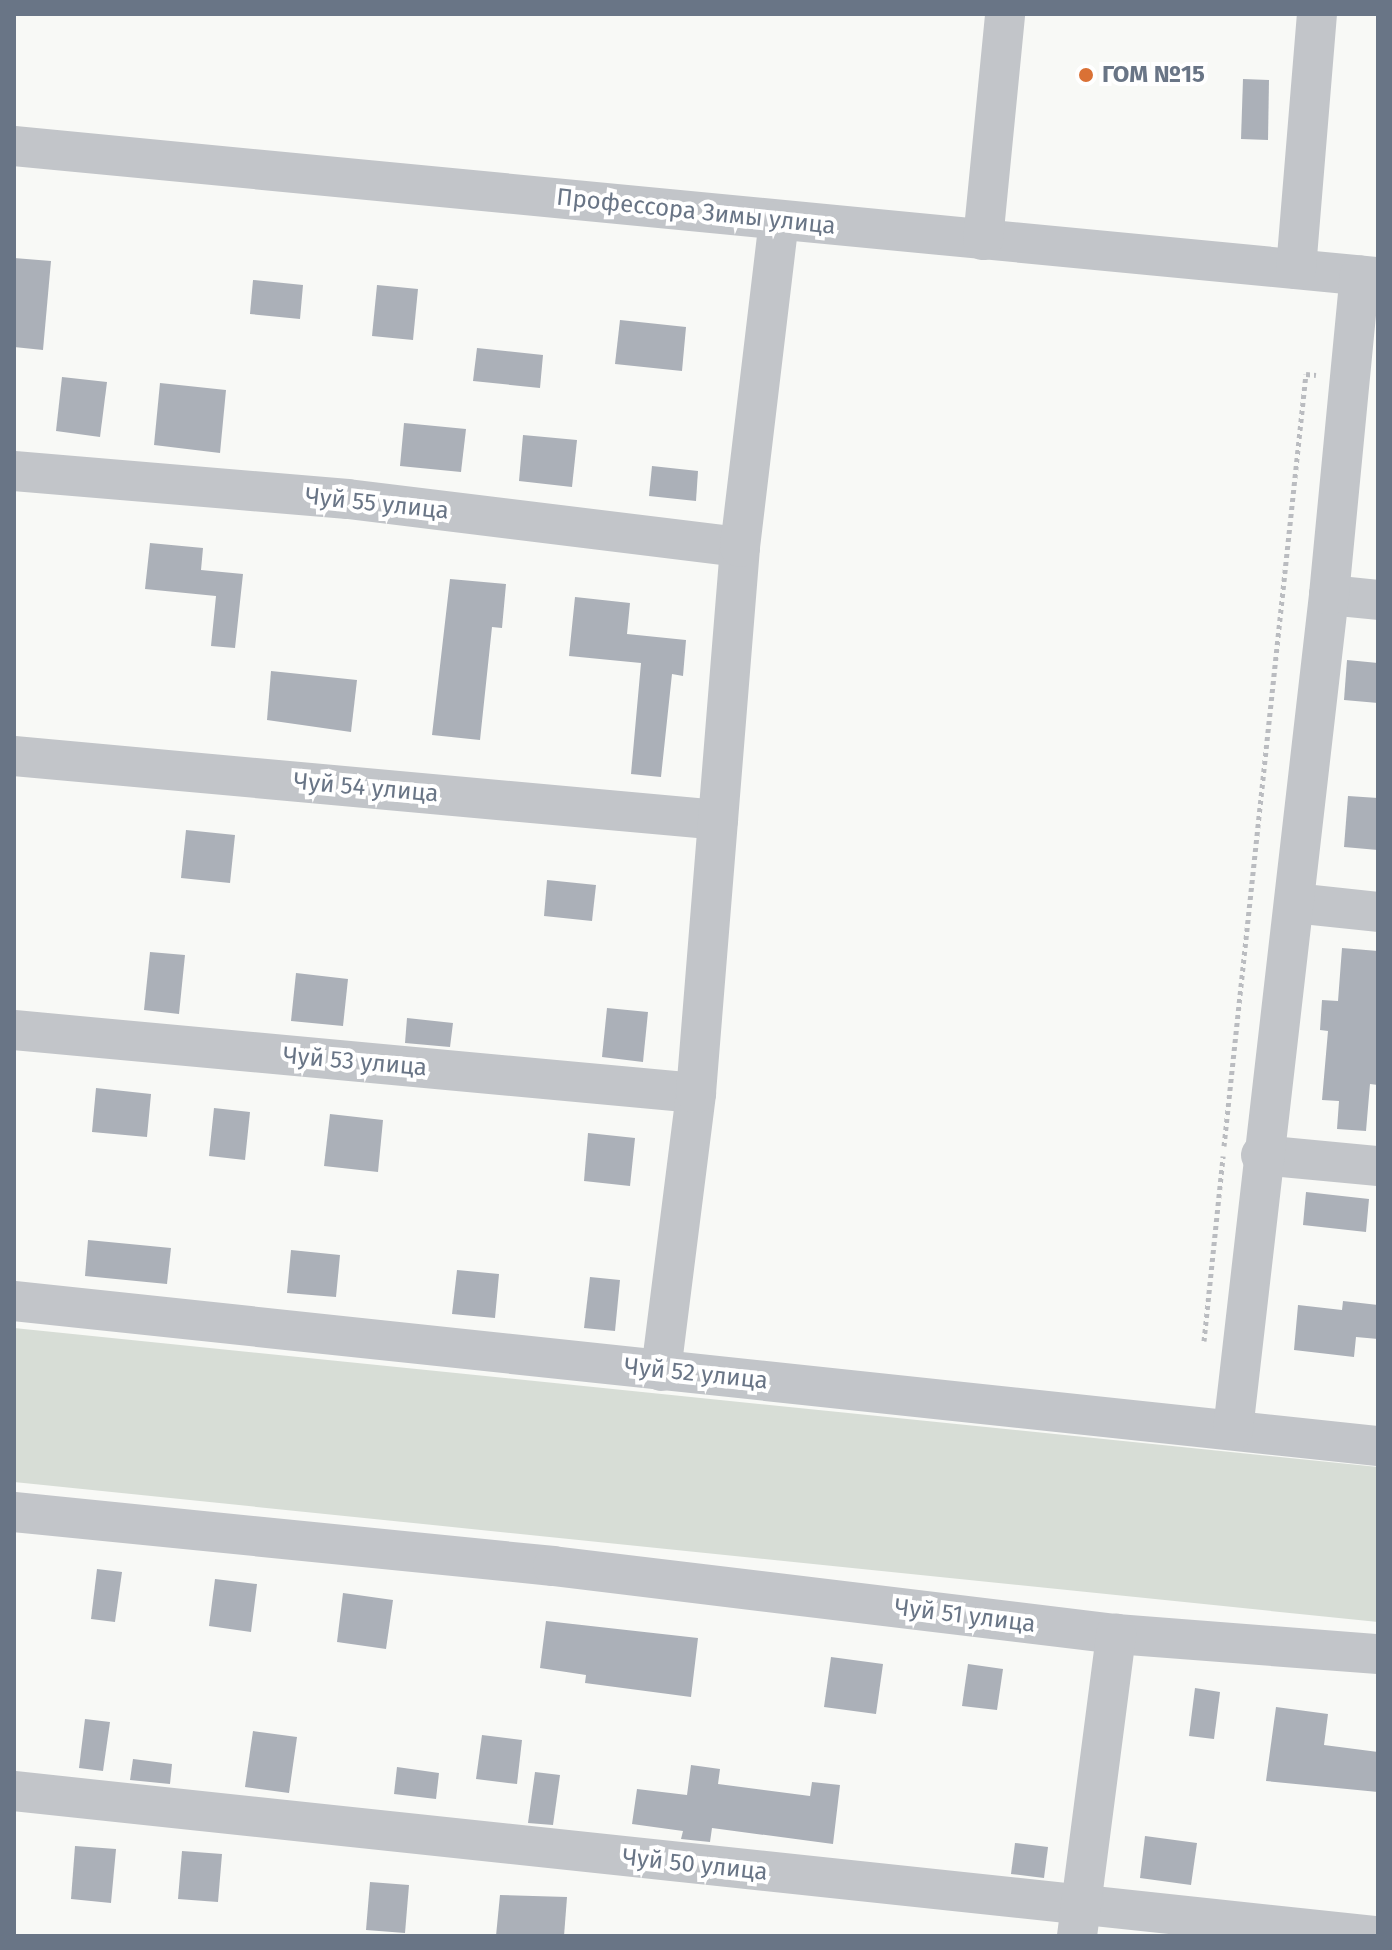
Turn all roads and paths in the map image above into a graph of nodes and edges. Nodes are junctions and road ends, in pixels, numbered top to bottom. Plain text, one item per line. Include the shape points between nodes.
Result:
1 (1005, 14) edge
2 (1317, 14) edge
3 (14, 146) edge
4 (779, 220) junction
5 (983, 240) junction
6 (1296, 269) junction
7 (1369, 276) edge
8 (1350, 375) junction
9 (14, 471) edge
10 (740, 547) junction
11 (1329, 595) junction
12 (1378, 600) edge
13 (14, 756) edge
14 (718, 820) junction
15 (1294, 903) junction
16 (1378, 912) edge
17 (14, 1030) edge
18 (696, 1093) junction
19 (1261, 1155) junction
20 (1378, 1166) edge
21 (14, 1301) edge
22 (1203, 1347) dead end
23 (661, 1371) junction
24 (1233, 1430) junction
25 (1378, 1446) edge
26 (14, 1512) edge
27 (1116, 1634) junction
28 (1378, 1654) edge
29 (14, 1791) edge
30 (1078, 1922) edge
31 (1376, 1936) edge

1 - 5 street
2 - 6 street
3 - 4 street, Профессора Зимы улица
4 - 5 street, Профессора Зимы улица
4 - 10 street
5 - 6 street, Профессора Зимы улица
6 - 7 street, Профессора Зимы улица
7 - 8 street
8 - 11 street
8 - 22 path via 1306,374
9 - 10 street, Чуй 55 улица via 348,499
10 - 14 street
11 - 12 street
11 - 15 street
13 - 14 street, Чуй 54 улица
14 - 18 street
15 - 16 street
15 - 19 street
17 - 18 street, Чуй 53 улица
18 - 23 street
19 - 20 street
19 - 24 street
21 - 23 street, Чуй 52 улица
23 - 24 street, Чуй 52 улица
24 - 25 street, Чуй 52 улица
26 - 27 street, Чуй 51 улица via 553,1566
27 - 28 street, Чуй 51 улица
27 - 30 street
29 - 30 street, Чуй 50 улица
30 - 31 street, Чуй 50 улица

